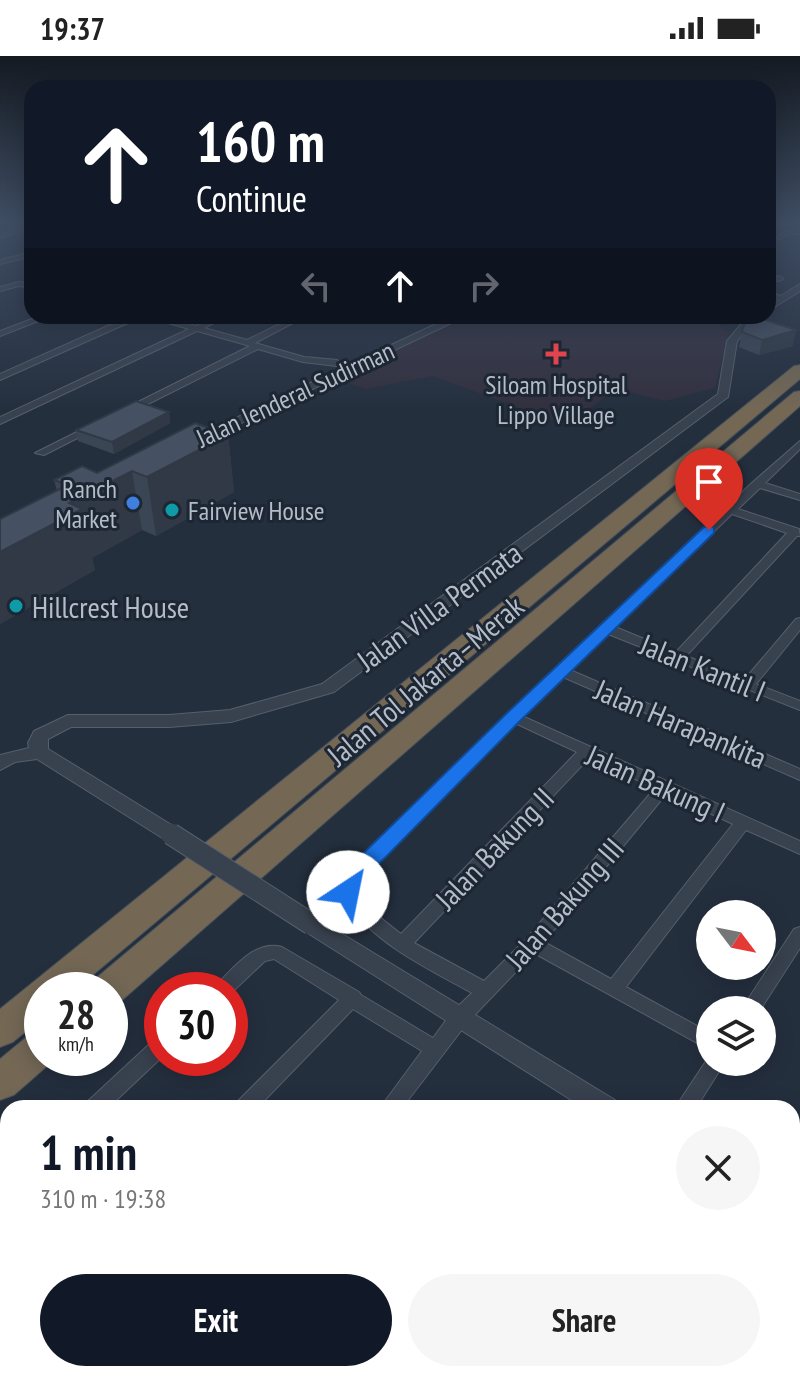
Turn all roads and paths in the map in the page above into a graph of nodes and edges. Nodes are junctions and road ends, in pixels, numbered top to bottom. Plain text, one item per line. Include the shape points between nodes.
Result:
1 (797, 286) edge
2 (776, 298) edge
3 (26, 324) edge
4 (120, 324) edge
5 (183, 324) edge
6 (206, 324) edge
7 (288, 324) edge
8 (420, 324) edge
9 (434, 324) edge
10 (443, 324) edge
11 (748, 324) edge
12 (198, 328) junction
13 (0, 334) edge
14 (392, 337) junction
15 (252, 344) junction
16 (303, 359) junction
17 (337, 363) junction
18 (800, 370) edge
19 (315, 373) junction
20 (0, 377) edge
21 (800, 396) edge
22 (117, 416) edge
23 (0, 421) edge
24 (104, 422) edge
25 (800, 444) edge
26 (40, 453) dead end
27 (783, 460) junction
28 (800, 464) edge
29 (757, 484) junction
30 (800, 497) edge
31 (730, 510) junction
32 (798, 532) edge
33 (800, 622) edge
34 (605, 628) junction
35 (678, 657) junction
36 (562, 672) junction
37 (748, 685) junction
38 (800, 706) edge
39 (513, 717) junction
40 (40, 743) junction
41 (587, 751) junction
42 (5, 760) edge
43 (800, 775) edge
44 (665, 786) junction
45 (743, 822) junction
46 (800, 848) edge
47 (800, 934) edge
48 (532, 944) junction
49 (401, 945) junction
50 (72, 972) edge
51 (242, 972) edge
52 (128, 973) edge
53 (614, 989) junction
54 (484, 990) junction
55 (759, 996) edge
56 (353, 997) junction
57 (24, 1011) edge
58 (460, 1017) junction
59 (0, 1031) edge
60 (696, 1034) edge
61 (436, 1050) junction
62 (24, 1062) edge
63 (144, 1062) edge
64 (706, 1076) edge
65 (0, 1083) edge
66 (103, 1100) edge
67 (252, 1100) edge
68 (399, 1100) edge
69 (593, 1100) edge
70 (690, 1100) edge

1 - 2 street
3 - 13 street
4 - 20 street
5 - 12 street
6 - 12 street
7 - 15 street
8 - 14 street, Jalan Jenderal Sudirman
9 - 14 street
10 - 19 street, Jalan Jenderal Sudirman via 186,439
11 - 40 street, Jalan Villa Permata via 732,341 724,395 328,688 231,716 68,721
12 - 15 street
12 - 23 street
14 - 17 street, Jalan Jenderal Sudirman
15 - 16 street
15 - 22 street
16 - 17 street
16 - 19 street via 313,364
17 - 19 street, Jalan Jenderal Sudirman
18 - 50 highway, Jalan Tol Jakarta–Merak
21 - 52 highway, Jalan Tol Jakarta–Merak
24 - 26 street
25 - 27 street
27 - 28 street
27 - 29 street
29 - 30 street
29 - 31 street
31 - 32 street
31 - 34 street
32 - 35 street
33 - 37 street
34 - 35 street, Jalan Kantil I
34 - 36 street
35 - 37 street, Jalan Kantil I
36 - 39 street
36 - 43 street, Jalan Harapankita
37 - 38 street, Jalan Kantil I
39 - 41 street, Jalan Bakung I
39 - 49 street via 350,880 348,892 364,915
40 - 42 street, Jalan Villa Permata
40 - 58 street, bridge via 171,834
41 - 44 street, Jalan Bakung I
41 - 49 street, Jalan Bakung II
44 - 45 street, Jalan Bakung I
44 - 48 street, Jalan Bakung III
45 - 46 street, Jalan Bakung I
45 - 53 street
47 - 55 street
48 - 53 street
48 - 54 street, Jalan Bakung III
49 - 54 street
51 - 56 street via 260,955 276,952
53 - 60 street
54 - 58 street, Jalan Bakung III
56 - 61 street
56 - 67 street
57 - 59 highway
58 - 61 street, Jalan Bakung III
58 - 69 street
61 - 68 street, Jalan Bakung III
62 - 65 highway
63 - 66 street
64 - 70 street

